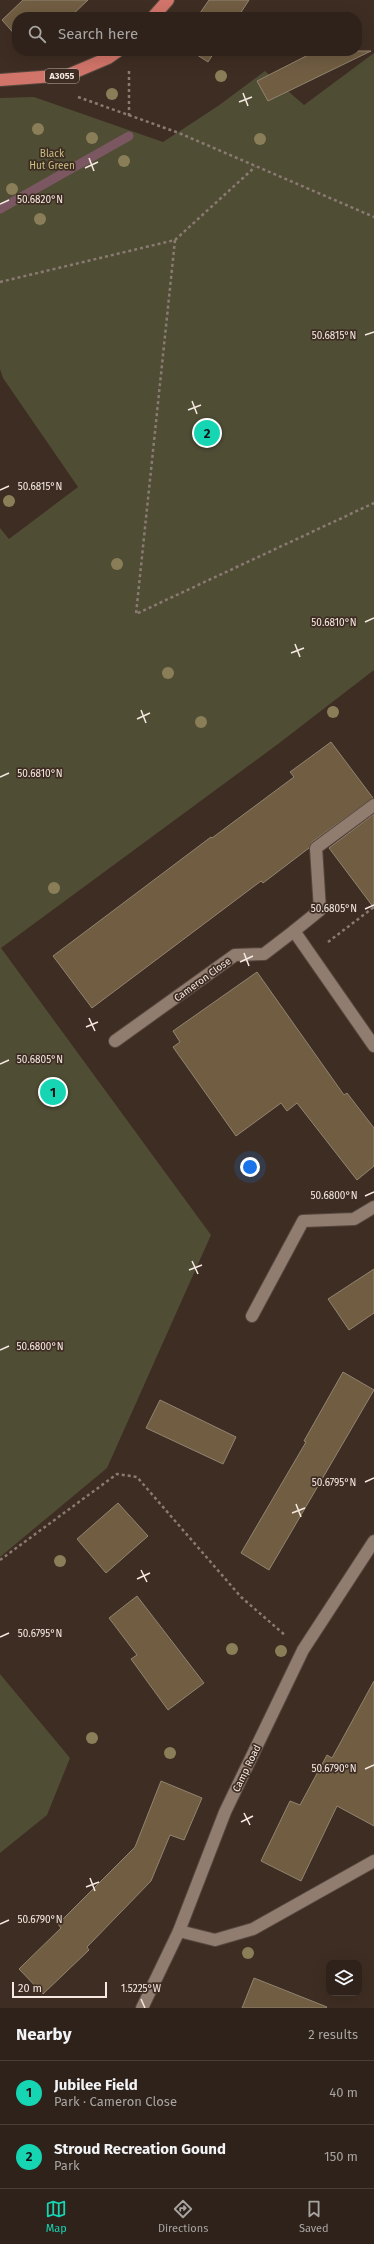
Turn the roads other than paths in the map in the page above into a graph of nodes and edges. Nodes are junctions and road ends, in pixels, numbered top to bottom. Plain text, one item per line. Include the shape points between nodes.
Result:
1 (168, 0) edge
2 (157, 12) edge
3 (111, 56) edge
4 (0, 80) edge
5 (374, 805) edge
6 (294, 931) junction
7 (115, 1041) dead end
8 (374, 1046) edge
9 (374, 1207) edge
10 (252, 1316) dead end
11 (374, 1541) edge
12 (374, 1861) edge
13 (179, 1931) junction
14 (142, 2008) edge

1 - 2 main road
3 - 4 main road, A3055 via 68,76
5 - 6 street, Cameron Close via 316,848 320,910
6 - 7 street, Cameron Close via 264,954 235,956
6 - 8 street
9 - 10 street via 354,1219 303,1221
11 - 13 street, Camp Road via 303,1650 225,1812
12 - 13 street via 253,1929 215,1940
13 - 14 street, Camp Road

